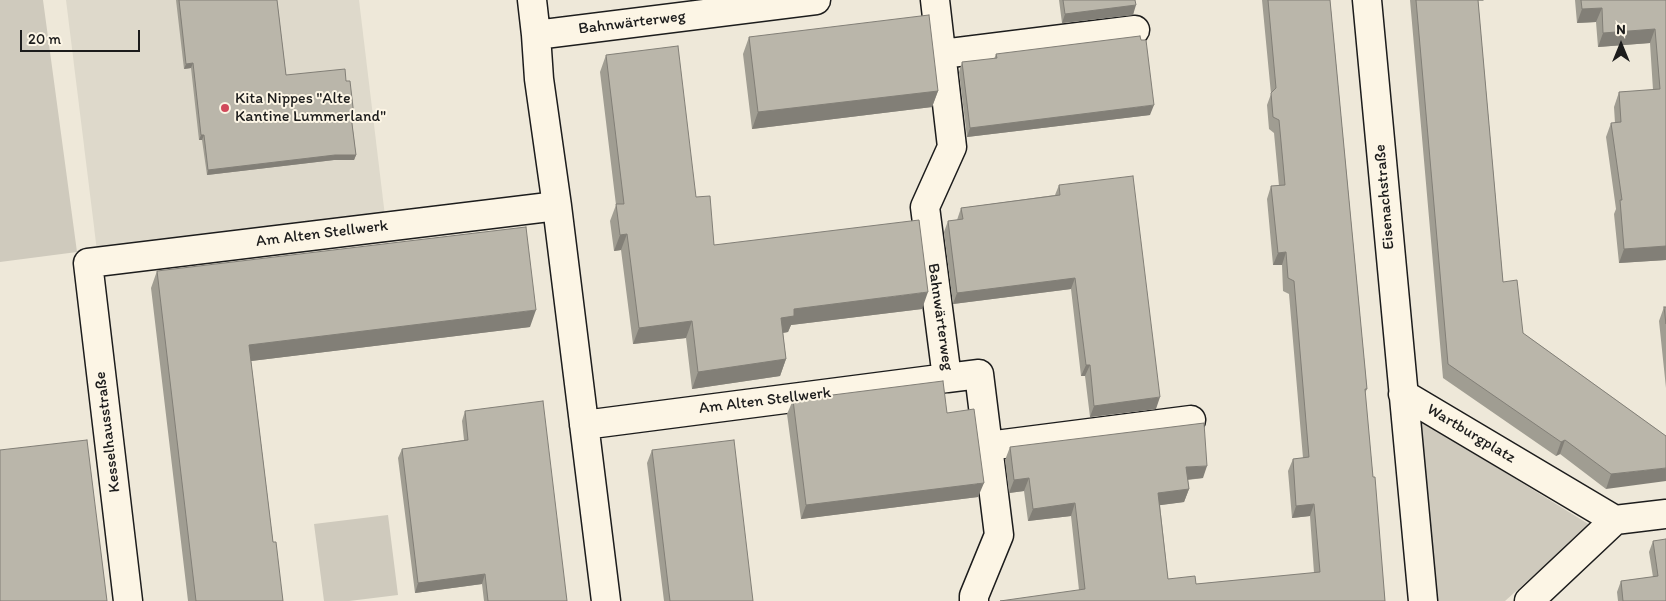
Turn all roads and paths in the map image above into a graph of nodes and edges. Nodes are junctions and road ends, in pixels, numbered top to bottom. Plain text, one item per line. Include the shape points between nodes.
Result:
1 (532, 0) edge
2 (816, 0) edge
3 (935, 0) edge
4 (1367, 0) edge
5 (1134, 30) dead end
6 (536, 35) junction
7 (942, 54) junction
8 (557, 206) junction
9 (88, 263) joint
10 (947, 378) junction
11 (1404, 394) junction
12 (1191, 420) dead end
13 (584, 425) junction
14 (988, 446) junction
15 (1666, 514) edge
16 (1615, 520) junction
17 (128, 601) edge
18 (606, 601) edge
19 (974, 601) edge
20 (1423, 601) edge
21 (1528, 601) edge

1 - 6 street
2 - 6 street, Bahnwärterweg
3 - 7 street, Bahnwärterweg
4 - 11 street, Eisenachstraße
5 - 7 street
6 - 8 street
7 - 10 street, Bahnwärterweg via 952,147 925,207
8 - 9 street, Am Alten Stellwerk
8 - 13 street
9 - 17 street, Kesselhausstraße
10 - 13 street, Am Alten Stellwerk
10 - 14 street, Bahnwärterweg via 979,374
11 - 16 street, Wartburgplatz
11 - 20 street, Wartburgplatz
12 - 14 street
13 - 18 street
14 - 19 street, Bahnwärterweg via 999,535
15 - 16 street
16 - 21 street

